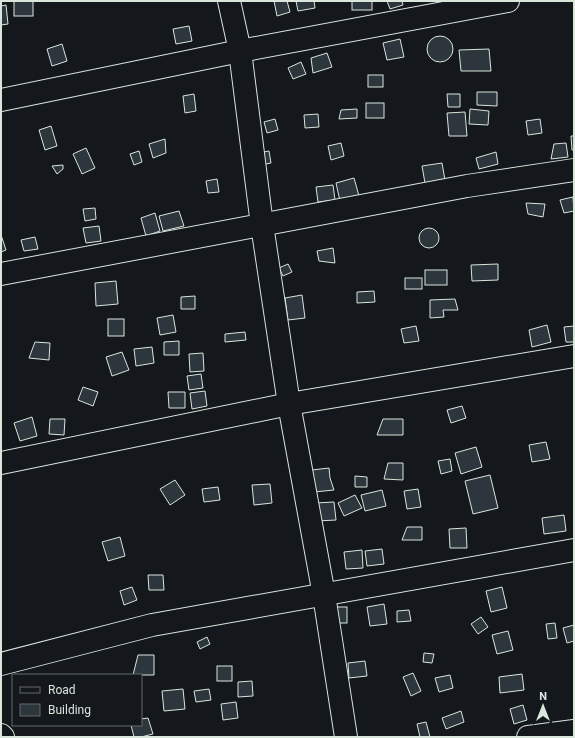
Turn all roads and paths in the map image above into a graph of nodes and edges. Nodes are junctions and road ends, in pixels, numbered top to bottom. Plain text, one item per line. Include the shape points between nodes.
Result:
1 (229, 1) edge
2 (508, 1) edge
3 (240, 51) junction
4 (1, 100) edge
5 (574, 170) edge
6 (262, 225) junction
7 (1, 274) edge
8 (574, 356) edge
9 (289, 404) junction
10 (1, 463) edge
11 (574, 550) edge
12 (324, 595) junction
13 (1, 664) edge
14 (574, 731) edge
15 (1, 735) edge
16 (4, 737) edge
17 (346, 737) edge
18 (528, 737) edge

1 - 3 street
2 - 3 street
3 - 4 street
3 - 6 street
5 - 6 street via 467,186
6 - 7 street
6 - 9 street
8 - 9 street
9 - 10 street
9 - 12 street
11 - 12 street
12 - 13 street via 152,625
12 - 17 street
14 - 18 street
15 - 16 street

